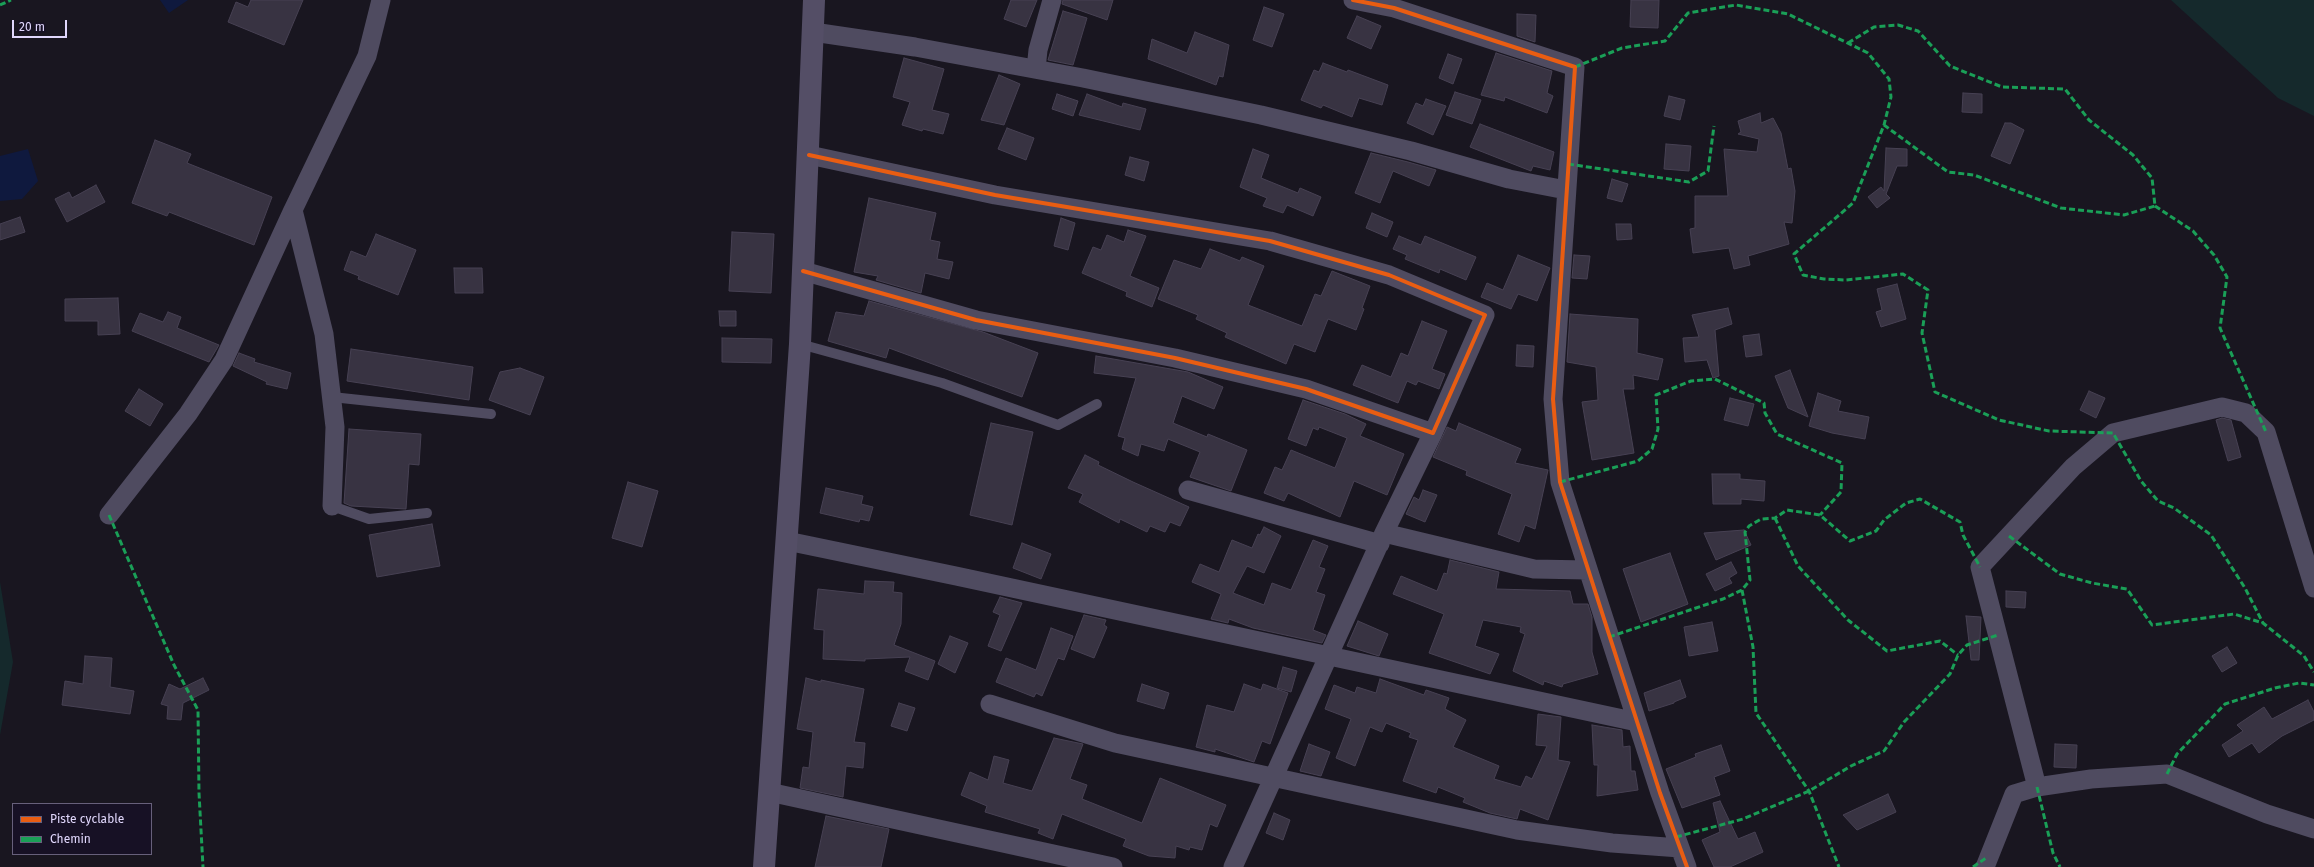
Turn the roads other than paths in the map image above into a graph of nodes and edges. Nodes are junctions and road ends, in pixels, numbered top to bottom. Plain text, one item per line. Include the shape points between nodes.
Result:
1 (381, 0) edge
2 (814, 0) edge
3 (1052, 0) edge
4 (1353, 0) edge
5 (813, 32) junction
6 (1036, 69) junction
7 (809, 155) junction
8 (1566, 190) junction
9 (293, 210) junction
10 (803, 271) junction
11 (800, 344) junction
12 (332, 397) junction
13 (1097, 404) dead end
14 (492, 414) dead end
15 (1433, 433) junction
16 (1188, 490) dead end
17 (332, 506) joint
18 (427, 513) dead end
19 (109, 515) dead end
20 (1382, 539) junction
21 (787, 541) junction
22 (1587, 570) junction
23 (2314, 588) edge
24 (1330, 656) junction
25 (990, 704) dead end
26 (1637, 722) junction
27 (1274, 778) junction
28 (2037, 788) junction
29 (769, 792) junction
30 (2314, 828) edge
31 (1680, 848) junction
32 (764, 867) edge
33 (1113, 867) edge
34 (1233, 867) edge
35 (1687, 867) edge
36 (1985, 867) edge

1 - 9 street via 367,56
2 - 5 street
3 - 6 street via 1038,50
4 - 8 street via 1394,8 1575,67
5 - 6 street
5 - 7 street
6 - 8 street via 1261,115 1412,151 1509,179
7 - 10 street
7 - 15 street via 995,195 1270,241 1390,275 1485,315
8 - 22 street via 1553,399 1560,482
9 - 12 street via 324,334
9 - 19 street via 224,360 188,414
10 - 11 street
10 - 15 street via 976,320 1175,358 1306,389
11 - 13 lane via 942,383 1058,425
11 - 21 street
12 - 14 lane
12 - 17 street via 335,427
15 - 20 street
16 - 20 street
17 - 18 lane via 369,519
20 - 22 street via 1534,569
20 - 24 street
21 - 24 street
21 - 29 street
22 - 26 street
23 - 28 street via 2266,432 2246,413 2222,407 2113,433 2073,466 1980,567
24 - 26 street
24 - 27 street
25 - 27 street via 1115,743
26 - 31 street
27 - 31 street via 1517,830 1612,843
27 - 34 street
28 - 30 street via 2091,779 2167,774 2266,814
28 - 36 street via 2014,794
29 - 32 street
29 - 33 street
31 - 35 street

